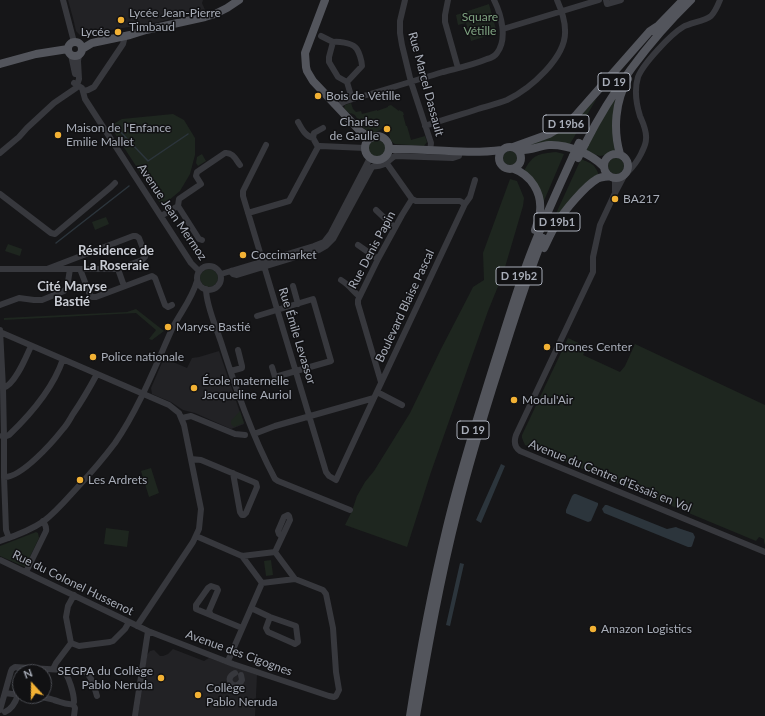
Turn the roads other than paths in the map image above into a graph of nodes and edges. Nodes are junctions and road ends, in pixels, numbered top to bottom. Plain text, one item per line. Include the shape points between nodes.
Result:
1 (63, 0) edge
2 (239, 0) edge
3 (326, 0) edge
4 (405, 0) edge
5 (448, 0) edge
6 (494, 0) edge
7 (557, 0) edge
8 (599, 0) edge
9 (606, 0) edge
10 (621, 0) edge
11 (683, 0) edge
12 (691, 0) edge
13 (720, 0) edge
14 (561, 11) junction
15 (656, 28) junction
16 (503, 29) junction
17 (146, 30) junction
18 (125, 36) junction
19 (321, 36) dead end
20 (333, 42) junction
21 (646, 48) junction
22 (76, 49) junction
23 (0, 64) edge
24 (458, 68) junction
25 (347, 82) junction
26 (411, 82) junction
27 (75, 84) junction
28 (83, 91) junction
29 (352, 100) junction
30 (337, 106) junction
31 (298, 122) dead end
32 (425, 126) junction
33 (323, 128) dead end
34 (313, 138) junction
35 (367, 143) junction
36 (582, 143) junction
37 (266, 145) dead end
38 (318, 147) junction
39 (515, 148) junction
40 (536, 148) junction
41 (389, 149) junction
42 (502, 150) junction
43 (430, 151) junction
44 (464, 151) junction
45 (0, 153) edge
46 (620, 154) junction
47 (575, 157) junction
48 (593, 157) junction
49 (608, 157) junction
50 (370, 158) junction
51 (521, 160) junction
52 (385, 161) junction
53 (499, 161) junction
54 (240, 165) dead end
55 (604, 167) junction
56 (514, 169) junction
57 (625, 175) junction
58 (612, 177) junction
59 (475, 180) dead end
60 (115, 183) dead end
61 (615, 193) junction
62 (0, 194) edge
63 (412, 199) junction
64 (465, 204) junction
65 (178, 206) junction
66 (376, 210) dead end
67 (248, 213) junction
68 (161, 216) junction
69 (395, 228) junction
70 (202, 240) dead end
71 (358, 245) dead end
72 (378, 259) junction
73 (264, 264) junction
74 (0, 269) edge
75 (47, 269) junction
76 (80, 269) junction
77 (118, 269) junction
78 (70, 270) junction
79 (199, 271) junction
80 (221, 274) junction
81 (341, 280) dead end
82 (198, 281) junction
83 (124, 286) junction
84 (293, 286) dead end
85 (525, 286) junction
86 (204, 288) junction
87 (194, 292) junction
88 (359, 296) junction
89 (298, 304) junction
90 (0, 305) edge
91 (172, 305) dead end
92 (277, 310) junction
93 (257, 316) dead end
94 (0, 332) edge
95 (31, 346) junction
96 (238, 350) dead end
97 (1, 359) edge
98 (63, 359) junction
99 (272, 367) dead end
100 (231, 372) junction
101 (296, 372) junction
102 (97, 374) junction
103 (381, 382) junction
104 (3, 388) junction
105 (142, 393) junction
106 (484, 393) junction
107 (375, 395) junction
108 (402, 405) dead end
109 (309, 416) junction
110 (182, 418) junction
111 (254, 434) junction
112 (245, 435) dead end
113 (2, 436) edge
114 (191, 459) junction
115 (233, 473) junction
116 (4, 477) junction
117 (350, 510) dead end
118 (43, 521) junction
119 (196, 536) junction
120 (282, 537) dead end
121 (9, 538) junction
122 (0, 542) edge
123 (275, 552) junction
124 (765, 552) edge
125 (242, 556) junction
126 (0, 560) edge
127 (26, 572) junction
128 (295, 579) junction
129 (262, 583) junction
130 (74, 595) junction
131 (251, 608) junction
132 (211, 615) junction
133 (270, 617) junction
134 (129, 622) junction
135 (136, 626) junction
136 (242, 628) junction
137 (148, 631) junction
138 (71, 643) junction
139 (230, 663) junction
140 (248, 668) junction
141 (53, 669) junction
142 (66, 674) junction
143 (5, 693) junction
144 (12, 694) edge
145 (98, 696) dead end
146 (52, 699) edge
147 (13, 704) edge
148 (73, 704) junction
149 (3, 711) edge
150 (74, 716) edge
151 (135, 716) edge
152 (410, 716) edge
153 (416, 716) edge

1 - 22 street
2 - 17 main road via 215,14
3 - 30 main road via 306,49 305,62 313,81
4 - 26 street, Rue Marcel Dassault via 400,33
5 - 24 street via 445,22
6 - 16 street
7 - 14 street
8 - 14 street
9 - 10 street via 607,4
11 - 15 main road, D 19
12 - 21 main road, D 19
13 - 57 street via 711,16 677,31 640,74 636,98 646,139 638,161
14 - 16 street
14 - 32 street via 565,30 562,46 555,60 534,81 503,101
15 - 36 main road, D 19 via 611,86 588,125
15 - 39 main road, D 19b6 via 650,31 578,114 549,134
16 - 24 street via 502,44 496,54 483,61
17 - 18 main road
17 - 22 main road via 100,38
18 - 22 main road
18 - 28 street via 123,44 94,87
19 - 20 street
20 - 25 street via 329,62 338,77
20 - 25 street via 355,46 362,63
21 - 36 main road, D 19
21 - 46 main road via 647,53 624,85 617,108 617,143
22 - 23 main road via 36,54
22 - 27 street via 78,79
24 - 26 street
25 - 29 street
26 - 29 street
26 - 32 street, Rue Marcel Dassault
27 - 28 street, Avenue Jean Mermoz
27 - 45 street via 76,88 54,103
28 - 68 street, Avenue Jean Mermoz via 85,99
29 - 30 street
30 - 35 main road via 360,131
31 - 34 street via 306,135
32 - 43 street, Rue Marcel Dassault via 431,143
33 - 34 street via 314,133
34 - 38 street
35 - 38 street
35 - 41 main road via 377,136 383,138
35 - 50 main road via 366,154
36 - 47 main road, D 19, bridge
37 - 67 street, Rue Émile Levassor via 243,191
38 - 67 street via 289,200
39 - 40 main road
39 - 42 main road via 507,147
39 - 51 main road
40 - 48 main road via 563,146
40 - 51 main road
41 - 43 main road
41 - 52 main road
42 - 44 main road
42 - 53 main road
43 - 44 main road
44 - 52 street via 453,158 395,156
44 - 53 main road
46 - 49 main road
46 - 57 main road via 629,164
47 - 85 main road, D 19
47 - 106 main road, D 19 via 550,206 528,259
48 - 49 main road
48 - 55 main road
49 - 55 main road
50 - 52 main road
50 - 73 street via 328,238 319,244
51 - 56 main road
52 - 63 street
52 - 73 street via 383,165 371,168 326,246
53 - 56 main road via 504,167
54 - 65 street via 229,152 220,156 197,172 196,176 201,184 179,199
55 - 58 main road via 605,172
56 - 106 main road, D 19b2 via 532,181 540,201 540,212
57 - 58 main road via 619,178
57 - 61 street
58 - 61 street
58 - 85 main road, D 19b1 via 596,180 563,214 554,228 533,276
59 - 64 street, Boulevard Blaise Pascal
60 - 62 street via 55,234
61 - 124 street, Avenue du Centre d'Essais en Vol via 600,225 593,257 593,272 516,435 516,448
63 - 64 street via 460,201
63 - 69 street, Rue Denis Papin
64 - 103 street, Boulevard Blaise Pascal
65 - 68 street
65 - 70 street
66 - 69 street
67 - 73 street, Rue Émile Levassor
68 - 79 street, Avenue Jean Mermoz via 191,263
69 - 72 street, Rue Denis Papin
71 - 72 street
72 - 88 street, Rue Denis Papin
73 - 80 street
73 - 92 street, Rue Émile Levassor
74 - 75 street
75 - 77 street via 136,236 145,256 142,260
75 - 78 street
76 - 77 street
76 - 78 street
76 - 83 street via 92,297
77 - 83 street
78 - 90 street via 67,288 64,291 42,300 19,298
79 - 80 street via 209,265
79 - 82 street
80 - 86 street via 218,286 213,289
81 - 88 street
82 - 86 street
82 - 87 street
83 - 91 street via 152,276 165,305
84 - 89 street
85 - 153 main road, D 19 via 480,428 457,512
86 - 87 street
86 - 100 street
87 - 105 street via 179,316
88 - 103 street, Rue Denis Papin via 358,304
89 - 92 street
89 - 101 street via 312,299 331,361
92 - 93 street
92 - 101 street, Rue Émile Levassor
94 - 95 street
94 - 97 street
95 - 98 street
95 - 104 street via 18,373 9,385
96 - 100 street via 242,368
97 - 104 street
98 - 102 street
98 - 113 street via 36,406 9,435
99 - 101 street via 275,377
100 - 111 street
101 - 109 street, Rue Émile Levassor
102 - 105 street
102 - 116 street via 64,429 17,474
103 - 107 street, Boulevard Blaise Pascal
104 - 113 street
105 - 110 street via 169,405
105 - 118 street via 118,437 96,468 59,508
106 - 152 main road, D 19 via 448,525 426,624
107 - 108 street
107 - 109 street
107 - 109 street, Rue Émile Levassor via 336,480 326,472
109 - 111 street
110 - 112 street via 192,416 235,434
110 - 114 street
111 - 117 street via 278,481
113 - 116 street
114 - 115 street via 201,460
114 - 119 street via 201,509
115 - 115 street via 240,512 244,515 257,485
116 - 121 street via 6,530
118 - 121 street
118 - 127 street via 46,531
119 - 125 street
119 - 135 street
120 - 123 street
121 - 122 street
123 - 125 street
123 - 128 street
125 - 129 street
126 - 127 street, Rue du Colonel Hussenot
127 - 130 street, Rue du Colonel Hussenot
128 - 129 street
128 - 140 street, Avenue des Cigognes via 325,592 334,635 339,690 336,696 329,696
129 - 131 street
130 - 134 street, Rue du Colonel Hussenot
130 - 138 street via 66,616
131 - 133 street
131 - 136 street
132 - 132 street via 209,611 218,590 211,586 196,606 196,609
132 - 136 street
133 - 133 street via 267,631 295,644 298,642 296,626
134 - 135 street, Rue du Colonel Hussenot
134 - 138 street via 110,642 79,646
135 - 137 street, Avenue des Cigognes
136 - 139 street
137 - 139 street, Avenue des Cigognes
137 - 151 street
138 - 141 street
139 - 140 street, Avenue des Cigognes
139 - 140 street via 238,674
141 - 142 street via 63,670
141 - 143 street via 13,667
142 - 145 street via 85,671 89,674
142 - 148 street via 75,699
143 - 144 street
143 - 149 street
146 - 148 street
147 - 149 street via 10,709
148 - 150 street

